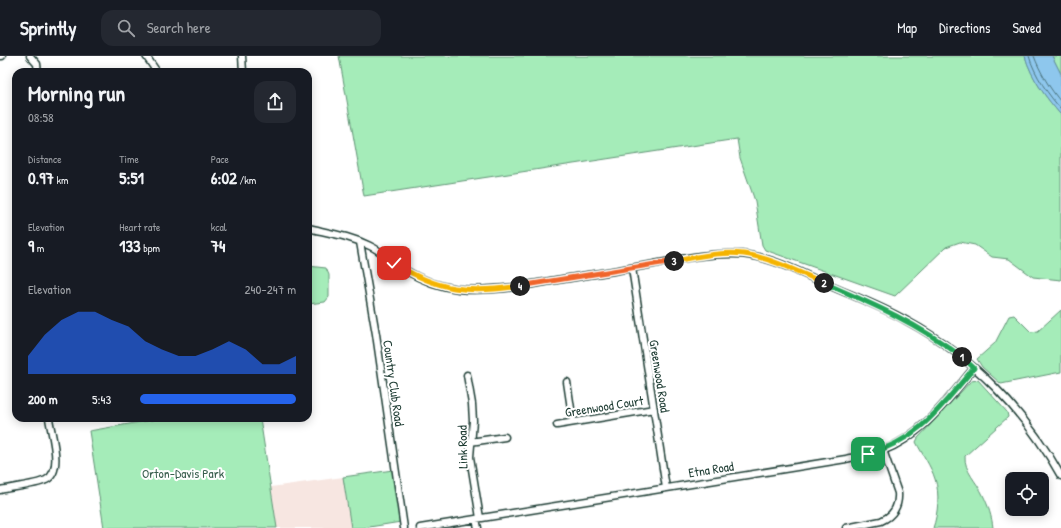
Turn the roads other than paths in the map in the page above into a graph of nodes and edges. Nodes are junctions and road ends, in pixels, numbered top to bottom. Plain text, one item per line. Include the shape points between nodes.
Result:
1 (30, 56) edge
2 (146, 56) edge
3 (242, 56) edge
4 (38, 68) edge
5 (154, 68) edge
6 (243, 68) edge
7 (312, 229) edge
8 (360, 242) junction
9 (632, 268) junction
10 (974, 368) junction
11 (467, 375) dead end
12 (567, 382) dead end
13 (654, 409) junction
14 (50, 422) edge
15 (573, 422) junction
16 (557, 425) dead end
17 (504, 437) dead end
18 (470, 442) junction
19 (883, 450) junction
20 (1061, 476) edge
21 (666, 488) junction
22 (0, 490) edge
23 (478, 519) junction
24 (404, 528) edge
25 (420, 528) edge
26 (478, 528) edge
27 (846, 528) edge

1 - 4 street
2 - 5 street
3 - 6 street
7 - 8 street
8 - 9 street via 372,246 407,271 458,290 515,287
8 - 24 street, Country Club Road
9 - 10 street via 724,254 744,254 768,260 907,320 948,346
9 - 13 street, Greenwood Road
10 - 19 street, Etna Road via 923,426
10 - 20 street via 1018,413 1038,438
11 - 18 street, Link Road via 473,421
12 - 15 street
13 - 15 street, Greenwood Court
13 - 21 street, Greenwood Road
14 - 22 street via 56,462 53,474 42,481
15 - 16 street, Greenwood Court
17 - 18 street
18 - 23 street, Link Road
19 - 21 street, Etna Road via 850,458
19 - 27 street via 898,493 895,510 881,522
21 - 23 street, Etna Road
23 - 25 street, Etna Road
23 - 26 street, Link Road

